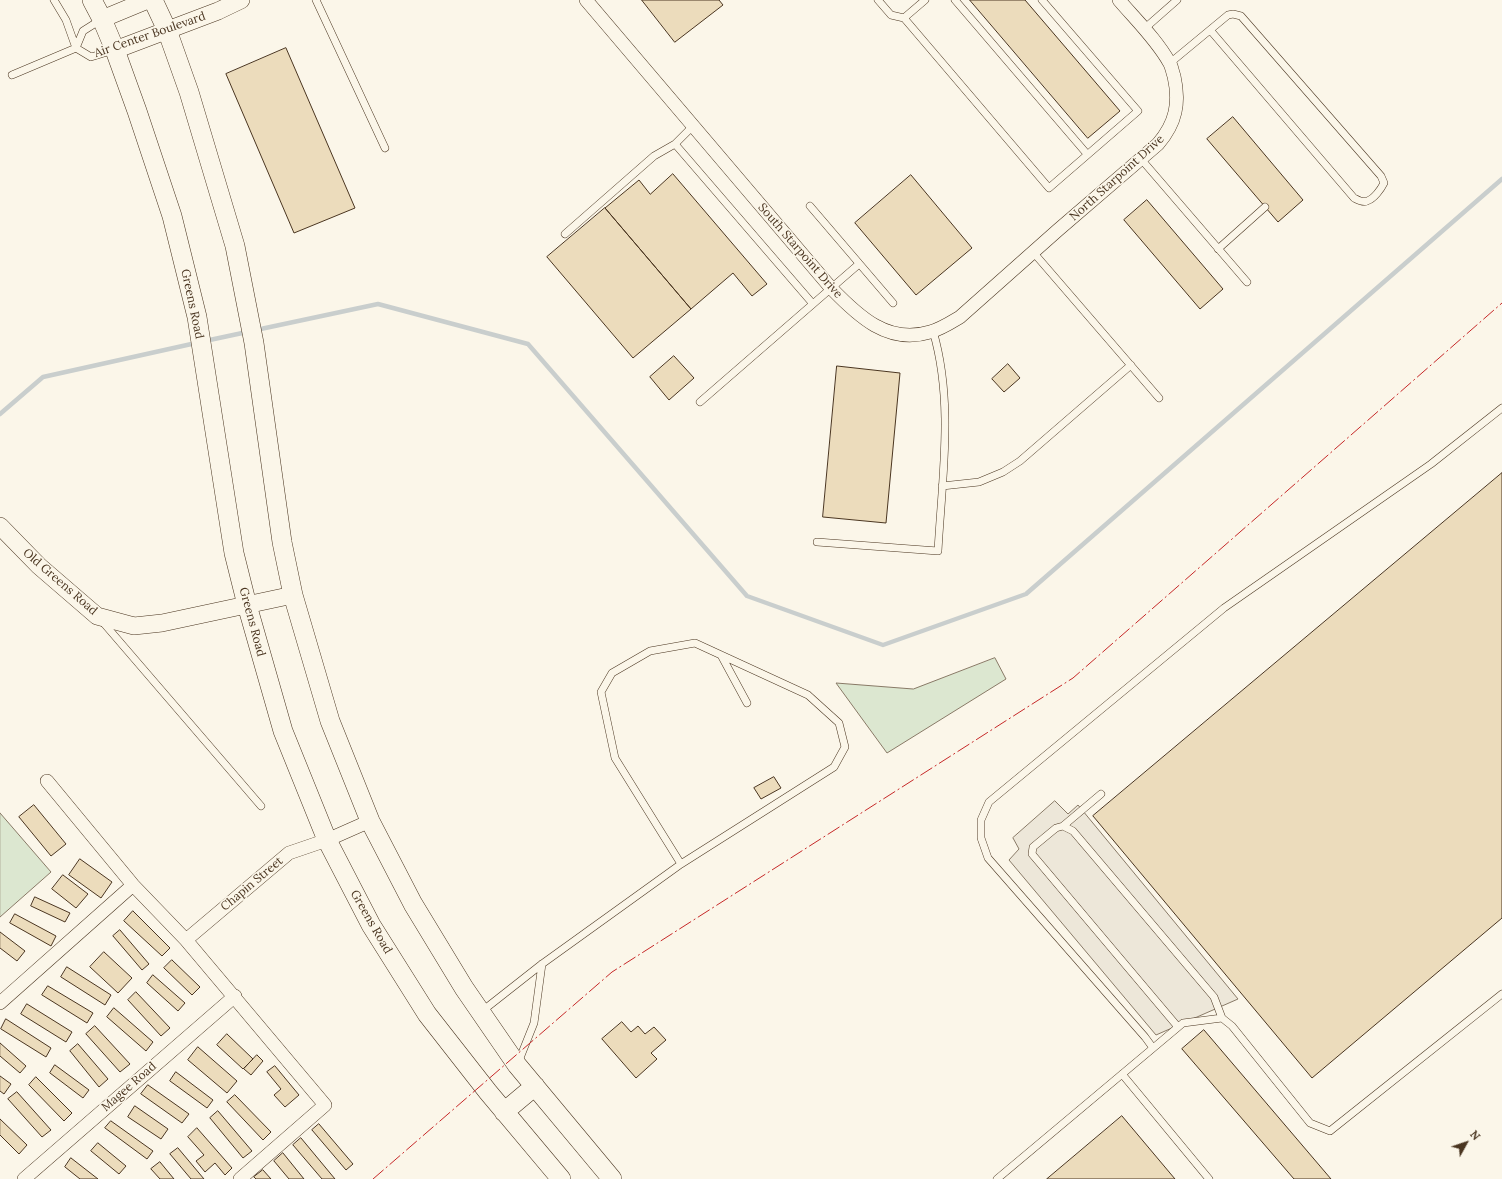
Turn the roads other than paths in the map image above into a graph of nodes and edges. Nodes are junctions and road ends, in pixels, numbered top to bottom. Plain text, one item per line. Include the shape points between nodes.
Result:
1 (54, 0) edge
2 (92, 0) edge
3 (148, 0) edge
4 (153, 0) edge
5 (241, 0) edge
6 (316, 0) edge
7 (586, 0) edge
8 (878, 0) edge
9 (925, 0) edge
10 (955, 0) edge
11 (1042, 0) edge
12 (1119, 0) edge
13 (1177, 0) edge
14 (904, 18) junction
15 (102, 19) junction
16 (1144, 29) junction
17 (167, 30) junction
18 (1211, 30) junction
19 (76, 48) junction
20 (115, 50) junction
21 (1170, 63) junction
22 (12, 75) dead end
23 (693, 126) junction
24 (675, 144) junction
25 (385, 148) dead end
26 (1087, 154) junction
27 (1141, 159) junction
28 (810, 206) dead end
29 (1265, 207) dead end
30 (1058, 230) joint
31 (565, 234) dead end
32 (1218, 249) junction
33 (1033, 252) junction
34 (859, 264) junction
35 (1247, 282) dead end
36 (831, 288) junction
37 (893, 303) dead end
38 (813, 304) junction
39 (933, 331) junction
40 (1131, 365) junction
41 (1159, 398) dead end
42 (700, 402) dead end
43 (1502, 408) edge
44 (942, 486) junction
45 (0, 526) edge
46 (817, 542) dead end
47 (293, 595) junction
48 (247, 605) junction
49 (97, 616) junction
50 (721, 655) junction
51 (747, 703) dead end
52 (47, 781) dead end
53 (1101, 794) dead end
54 (261, 806) dead end
55 (370, 821) junction
56 (1063, 826) junction
57 (327, 840) junction
58 (681, 864) junction
59 (133, 885) junction
60 (186, 940) junction
61 (542, 964) junction
62 (1502, 994) edge
63 (234, 996) junction
64 (0, 1003) edge
65 (480, 1012) junction
66 (1222, 1018) junction
67 (1178, 1027) junction
68 (1154, 1048) junction
69 (517, 1065) junction
70 (1122, 1074) junction
71 (535, 1086) junction
72 (504, 1112) junction
73 (24, 1179) edge
74 (240, 1179) edge
75 (561, 1179) edge
76 (612, 1179) edge
77 (998, 1179) edge
78 (1209, 1179) edge

1 - 19 lane via 66,20
2 - 15 main road, Greens Road
3 - 15 street, Air Center Boulevard
4 - 17 main road
5 - 17 street, Air Center Boulevard
6 - 25 lane
7 - 23 street, South Starpoint Drive
8 - 14 lane via 891,15
9 - 14 lane
10 - 26 lane
11 - 26 lane via 1138,111
12 - 16 street, North Starpoint Drive
13 - 16 lane
14 - 26 lane via 1048,188
15 - 19 lane, Air Center Boulevard via 83,31
15 - 20 main road, Greens Road
16 - 21 street, North Starpoint Drive
17 - 20 street, Air Center Boulevard
17 - 47 main road via 189,92 235,246 254,344 282,542
18 - 18 lane via 1354,198 1362,202 1368,201 1382,188 1384,183 1381,176 1246,20 1241,16 1228,15
18 - 21 lane
19 - 20 lane, Air Center Boulevard via 91,57
19 - 22 lane
20 - 48 main road, Greens Road via 172,216 197,317 234,553
21 - 27 street, North Starpoint Drive via 1177,100 1174,118 1168,132
23 - 24 lane
23 - 36 street, South Starpoint Drive
24 - 31 lane via 654,156
24 - 38 lane
27 - 30 street, North Starpoint Drive
27 - 32 lane
28 - 34 lane
29 - 32 lane
30 - 33 street, South Starpoint Drive
32 - 35 lane
33 - 39 street, South Starpoint Drive via 960,316
33 - 40 lane
34 - 36 lane
34 - 37 lane
36 - 38 lane
36 - 39 street, South Starpoint Drive via 864,320 880,329 894,334 914,335
38 - 42 lane
39 - 44 lane via 939,350 945,395
40 - 41 lane
40 - 44 lane via 1020,461 1003,472 979,482
43 - 68 lane via 1431,464 1224,608 990,802 981,820 980,838 988,858
44 - 46 lane via 938,551
45 - 49 street, Old Greens Road via 39,566
47 - 48 street, Old Greens Road
47 - 55 main road via 330,721
48 - 49 street, Old Greens Road via 162,623 134,626
48 - 57 main road, Greens Road via 283,731
49 - 54 lane
50 - 51 lane
50 - 58 lane via 694,643 650,651 612,673 601,692 615,758
50 - 58 lane via 808,695 839,723 845,746 834,767
52 - 59 street
53 - 56 lane
55 - 57 street, Chapin Street
55 - 65 main road via 413,904
56 - 66 lane via 1073,831 1214,997
56 - 67 lane via 1056,828 1033,847 1032,854
57 - 60 street, Chapin Street via 289,852
57 - 72 main road, Greens Road via 371,925 427,1014
58 - 61 lane
59 - 60 street
59 - 64 street
60 - 63 street
61 - 65 lane
61 - 69 lane via 534,1023
62 - 66 lane via 1330,1131 1310,1123 1232,1026
63 - 73 street, Magee Road
63 - 74 street via 325,1105
65 - 69 main road
66 - 67 lane via 1183,1023
67 - 68 lane
68 - 70 lane
69 - 71 main road
70 - 77 lane
70 - 78 lane
71 - 72 main road
71 - 76 main road
72 - 75 main road, Greens Road

